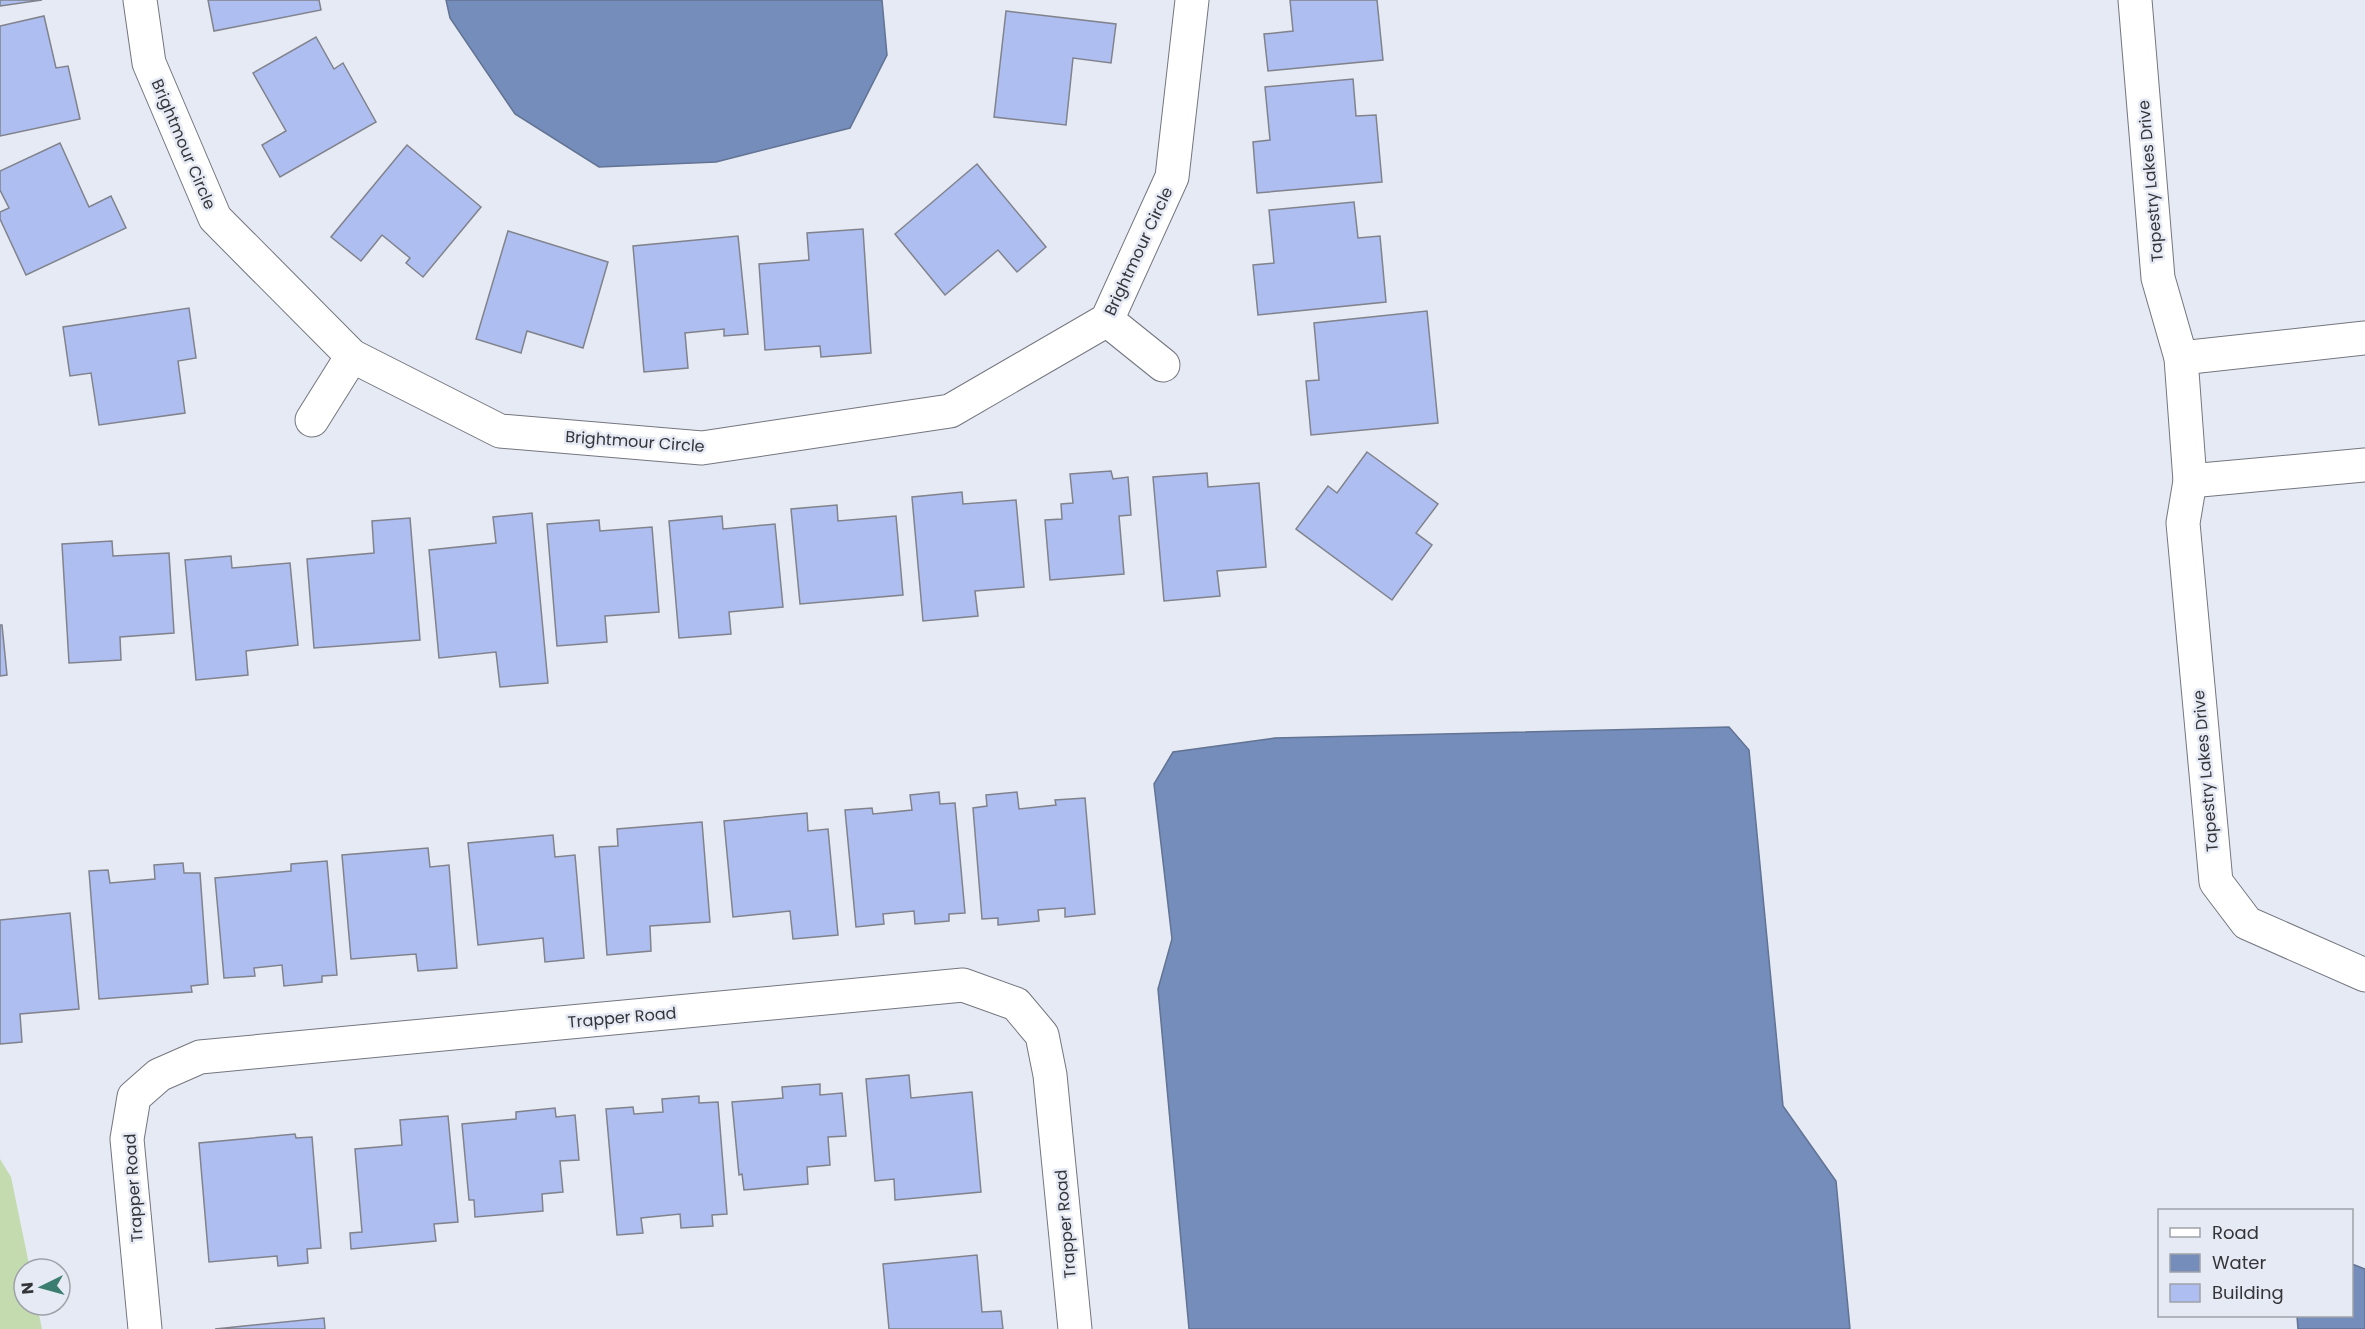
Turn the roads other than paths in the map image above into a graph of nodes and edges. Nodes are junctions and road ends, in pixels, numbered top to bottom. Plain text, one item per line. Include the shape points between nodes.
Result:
1 (140, 0) edge
2 (1192, 0) edge
3 (2136, 0) edge
4 (1107, 320) junction
5 (2365, 338) edge
6 (352, 356) junction
7 (2181, 358) junction
8 (1163, 365) dead end
9 (312, 420) dead end
10 (2365, 465) edge
11 (2190, 481) junction
12 (2365, 975) edge
13 (145, 1329) edge
14 (1075, 1329) edge

1 - 6 street, Brightmour Circle via 149,63 215,218
2 - 4 street, Brightmour Circle via 1172,177
3 - 7 street, Tapestry Lakes Drive via 2158,278
4 - 6 street, Brightmour Circle via 950,411 702,448 500,430
4 - 8 street
5 - 7 street
6 - 9 street
7 - 11 street, Tapestry Lakes Drive
10 - 11 street
11 - 12 street, Tapestry Lakes Drive via 2183,523 2216,882 2247,923
13 - 14 street, Trapper Road via 127,1139 134,1097 159,1075 200,1057 963,985 1016,1004 1042,1035 1050,1076

